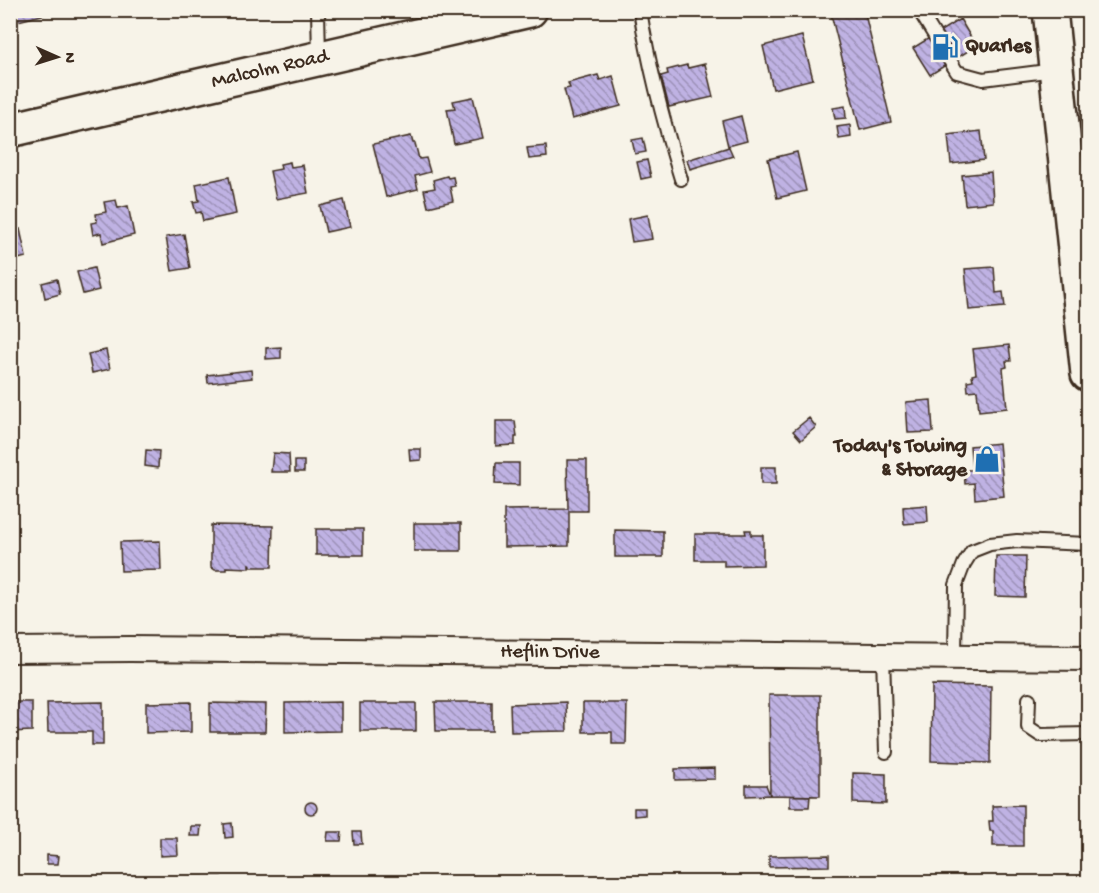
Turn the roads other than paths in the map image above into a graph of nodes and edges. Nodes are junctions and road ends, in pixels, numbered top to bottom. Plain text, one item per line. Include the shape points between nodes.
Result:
1 (318, 10) edge
2 (530, 10) edge
3 (640, 10) edge
4 (919, 10) edge
5 (1050, 10) edge
6 (439, 21) edge
7 (319, 58) junction
8 (1056, 70) junction
9 (10, 130) edge
10 (681, 180) dead end
11 (1069, 194) junction
12 (1089, 229) edge
13 (1088, 368) edge
14 (1089, 374) edge
15 (1089, 544) edge
16 (10, 650) edge
17 (883, 656) junction
18 (955, 656) junction
19 (1089, 658) edge
20 (1029, 699) dead end
21 (1089, 734) edge
22 (886, 752) dead end

1 - 7 lane
2 - 6 street, Malcolm Road
3 - 10 lane via 646,52
4 - 8 lane via 957,72 983,79
5 - 8 street
6 - 7 street, Malcolm Road
7 - 9 street, Malcolm Road
8 - 11 street
11 - 12 street
11 - 13 street
13 - 14 street
15 - 18 lane via 1017,541 972,551 956,585
16 - 17 street, Heflin Drive
17 - 18 street, Heflin Drive
17 - 22 lane
18 - 19 street, Heflin Drive
20 - 21 lane via 1028,727 1040,735

